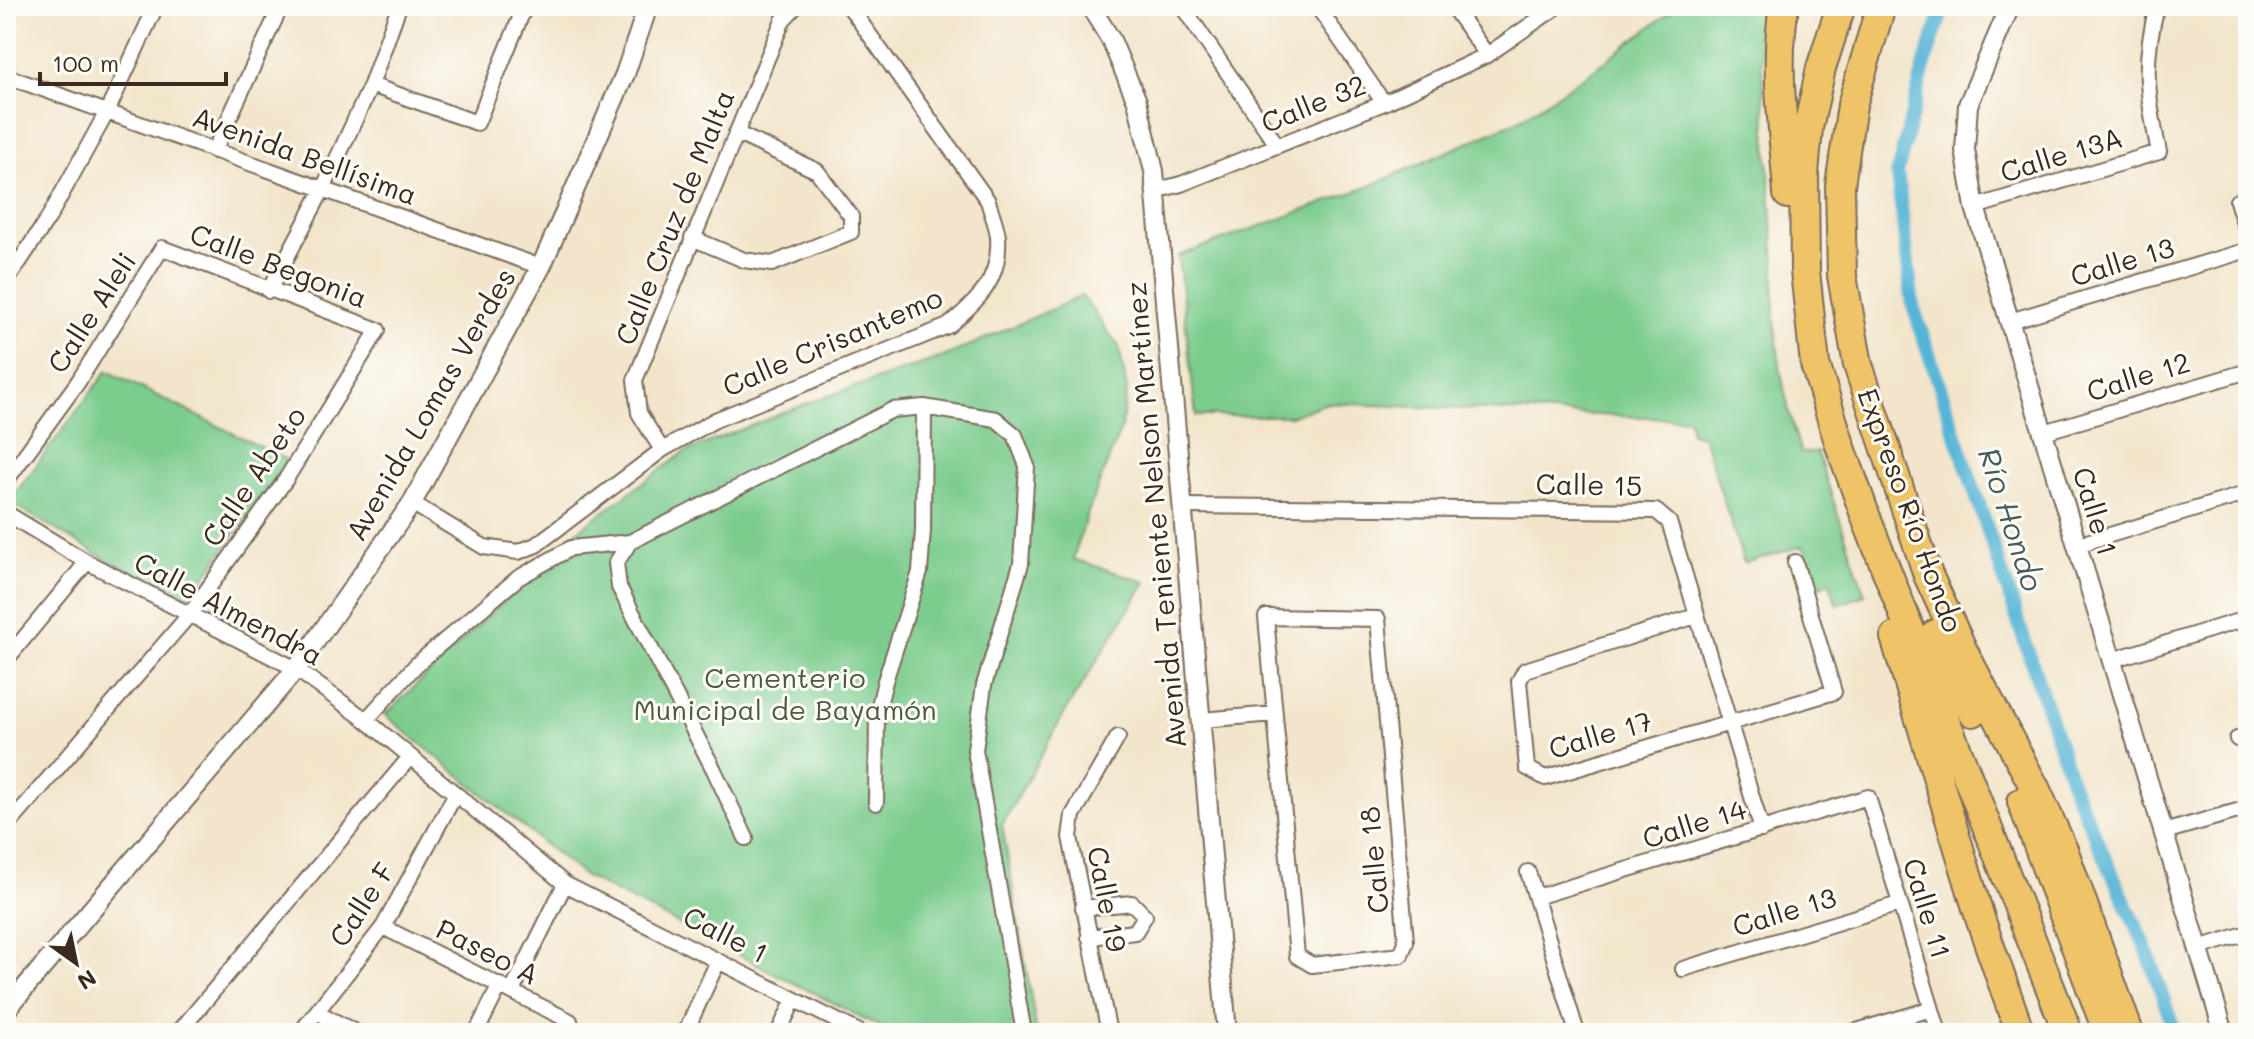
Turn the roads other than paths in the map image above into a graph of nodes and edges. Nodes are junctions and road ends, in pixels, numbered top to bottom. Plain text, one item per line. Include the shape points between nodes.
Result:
1 (156, 6) edge
2 (281, 6) edge
3 (399, 6) edge
4 (525, 6) edge
5 (648, 6) edge
6 (796, 6) edge
7 (849, 6) edge
8 (1090, 6) edge
9 (1182, 6) edge
10 (1317, 6) edge
11 (1452, 6) edge
12 (1558, 6) edge
13 (1784, 6) edge
14 (1841, 6) edge
15 (1857, 6) edge
16 (1869, 6) edge
17 (1881, 6) edge
18 (2010, 6) edge
19 (2157, 6) edge
20 (1487, 55) junction
21 (6, 76) edge
22 (371, 85) junction
23 (1384, 103) junction
24 (107, 112) junction
25 (736, 133) junction
26 (1277, 145) junction
27 (214, 151) junction
28 (323, 189) junction
29 (1155, 191) junction
30 (2237, 201) dead end
31 (1975, 207) junction
32 (2248, 236) edge
33 (692, 238) junction
34 (162, 248) joint
35 (2248, 250) edge
36 (541, 267) junction
37 (6, 282) edge
38 (269, 291) junction
39 (2010, 321) junction
40 (378, 330) joint
41 (1815, 364) junction
42 (2248, 371) edge
43 (924, 407) junction
44 (2044, 432) junction
45 (662, 450) junction
46 (6, 481) edge
47 (2248, 493) edge
48 (412, 503) junction
49 (1183, 506) junction
50 (6, 513) edge
51 (1868, 523) junction
52 (630, 542) junction
53 (2077, 545) junction
54 (87, 562) junction
55 (1795, 562) dead end
56 (190, 614) junction
57 (1696, 616) junction
58 (2248, 618) edge
59 (8, 654) edge
60 (2112, 660) junction
61 (296, 669) junction
62 (1275, 714) junction
63 (366, 720) junction
64 (1201, 720) junction
65 (1728, 724) junction
66 (1118, 737) dead end
67 (410, 757) junction
68 (455, 795) junction
69 (1868, 797) joint
70 (876, 803) dead end
71 (2248, 808) edge
72 (6, 828) edge
73 (1762, 830) junction
74 (2164, 832) junction
75 (746, 838) dead end
76 (1528, 872) dead end
77 (565, 884) junction
78 (1536, 897) junction
79 (1899, 904) junction
80 (1083, 908) junction
81 (383, 927) junction
82 (2248, 933) edge
83 (1089, 937) junction
84 (2198, 948) junction
85 (718, 961) junction
86 (2042, 963) junction
87 (1683, 969) dead end
88 (506, 988) junction
89 (794, 1000) junction
90 (1931, 1009) junction
91 (6, 1010) edge
92 (317, 1012) junction
93 (571, 1027) edge
94 (178, 1033) edge
95 (300, 1033) edge
96 (357, 1033) edge
97 (476, 1033) edge
98 (685, 1033) edge
99 (778, 1033) edge
100 (861, 1033) edge
101 (1024, 1033) edge
102 (1109, 1033) edge
103 (1227, 1033) edge
104 (1577, 1033) edge
105 (1850, 1033) edge
106 (1939, 1033) edge
107 (2020, 1033) edge
108 (2068, 1033) edge
109 (2108, 1033) edge
110 (2129, 1033) edge
111 (2224, 1033) edge

1 - 24 street
2 - 27 street
3 - 22 street
4 - 22 street via 477,123
5 - 36 street, Avenida Lomas Verdes via 625,74
6 - 25 street, Calle Cruz de Malta via 783,20
7 - 45 street, Calle Crisantemo via 988,201 998,237 994,271 979,301 948,326 715,420
8 - 29 street, Avenida Teniente Nelson Martínez via 1137,101
9 - 26 street
10 - 23 street
11 - 20 street
12 - 20 street, Calle 32
13 - 41 highway via 1780,79 1792,248 1803,334
14 - 41 highway, Expreso Río Hondo via 1813,97 1804,174 1805,271
15 - 86 highway via 1834,73 1818,175 1814,246 1827,356 1881,523 2023,893
16 - 109 highway via 1855,35 1826,176 1826,259 1838,353 1900,544 1951,672 2025,808
17 - 110 highway, Expreso Río Hondo via 1852,105 1840,185 1842,276 1858,365 1928,575 2064,852
18 - 31 street, Calle 1 via 1968,105 1965,150
19 - 31 street, Calle 13A via 2148,41 2147,94 2159,152
20 - 23 street, Calle 32
21 - 24 street, Avenida Bellísima
22 - 28 street
23 - 26 street, Calle 32
24 - 27 street, Avenida Bellísima
24 - 37 street
25 - 33 street, Calle Cruz de Malta
25 - 33 street via 817,171 851,216 851,232 772,264 744,260
26 - 29 street, Calle 32
27 - 28 street, Avenida Bellísima
28 - 36 street, Avenida Bellísima
28 - 38 street
29 - 49 street, Avenida Teniente Nelson Martínez
30 - 32 street
31 - 39 street, Calle 1
33 - 45 street, Calle Cruz de Malta via 635,380 639,413
34 - 38 street, Calle Begonia
34 - 46 street, Calle Aleli via 78,382
35 - 39 street, Calle 13
36 - 48 street, Avenida Lomas Verdes
38 - 40 street, Calle Begonia
39 - 44 street, Calle 1
40 - 56 street, Calle Abeto via 286,479
41 - 51 highway, Expreso Río Hondo
42 - 44 street, Calle 12
43 - 52 street via 892,410
43 - 70 street via 920,572 877,714
43 - 101 street via 996,419 1015,435 1027,466 1021,564 984,685 975,750
44 - 53 street, Calle 1
45 - 48 street, Calle Crisantemo via 536,545 518,552 484,547
47 - 53 street
48 - 61 street, Avenida Lomas Verdes
49 - 57 street, Calle 15 via 1656,511 1669,522
49 - 64 street, Avenida Teniente Nelson Martínez
50 - 54 street, Calle Almendra
51 - 86 highway, Expreso Río Hondo
51 - 107 highway via 1890,622
52 - 63 street via 571,548 518,578 417,664
52 - 75 street via 616,563 619,587
53 - 60 street, Calle 1
54 - 56 street, Calle Almendra
54 - 59 street
55 - 65 street via 1834,692
56 - 61 street, Calle Almendra
56 - 72 street, Calle Abeto
57 - 65 street, Calle 15
57 - 65 street, Calle 17 via 1525,670 1519,681 1527,768 1545,778
58 - 60 street
60 - 74 street, Calle 1
61 - 63 street, Calle Almendra
61 - 91 street, Avenida Lomas Verdes
62 - 62 street, Calle 18 via 1297,956 1312,965 1401,955 1406,942 1378,619 1266,617
62 - 64 street
63 - 67 street, Calle Almendra
64 - 103 street, Avenida Teniente Nelson Martínez
65 - 73 street, Calle 15
66 - 80 street, Calle 19 via 1073,815 1070,837
67 - 68 street, Calle Almendra
67 - 94 street
68 - 77 street, Calle Almendra
68 - 81 street, Calle F
69 - 73 street, Calle 14
69 - 79 street, Calle 11
71 - 74 street
73 - 78 street, Calle 14
74 - 84 street, Calle 1
76 - 78 street
77 - 85 street, Calle 1
77 - 88 street
78 - 104 street
79 - 87 street, Calle 13
79 - 90 street, Calle 11
80 - 83 street, Calle 19
80 - 83 street via 1132,903 1145,916 1135,932
81 - 88 street, Paseo A
81 - 92 street, Calle F
82 - 84 street
83 - 102 street, Calle 19
84 - 111 street, Calle 1
85 - 89 street, Calle 1
85 - 98 street
86 - 108 highway, Expreso Río Hondo
88 - 93 street, Paseo A
88 - 97 street
89 - 99 street
89 - 100 street, Calle 1
90 - 105 street
90 - 106 street, Calle 11
92 - 95 street, Calle F
92 - 96 street

